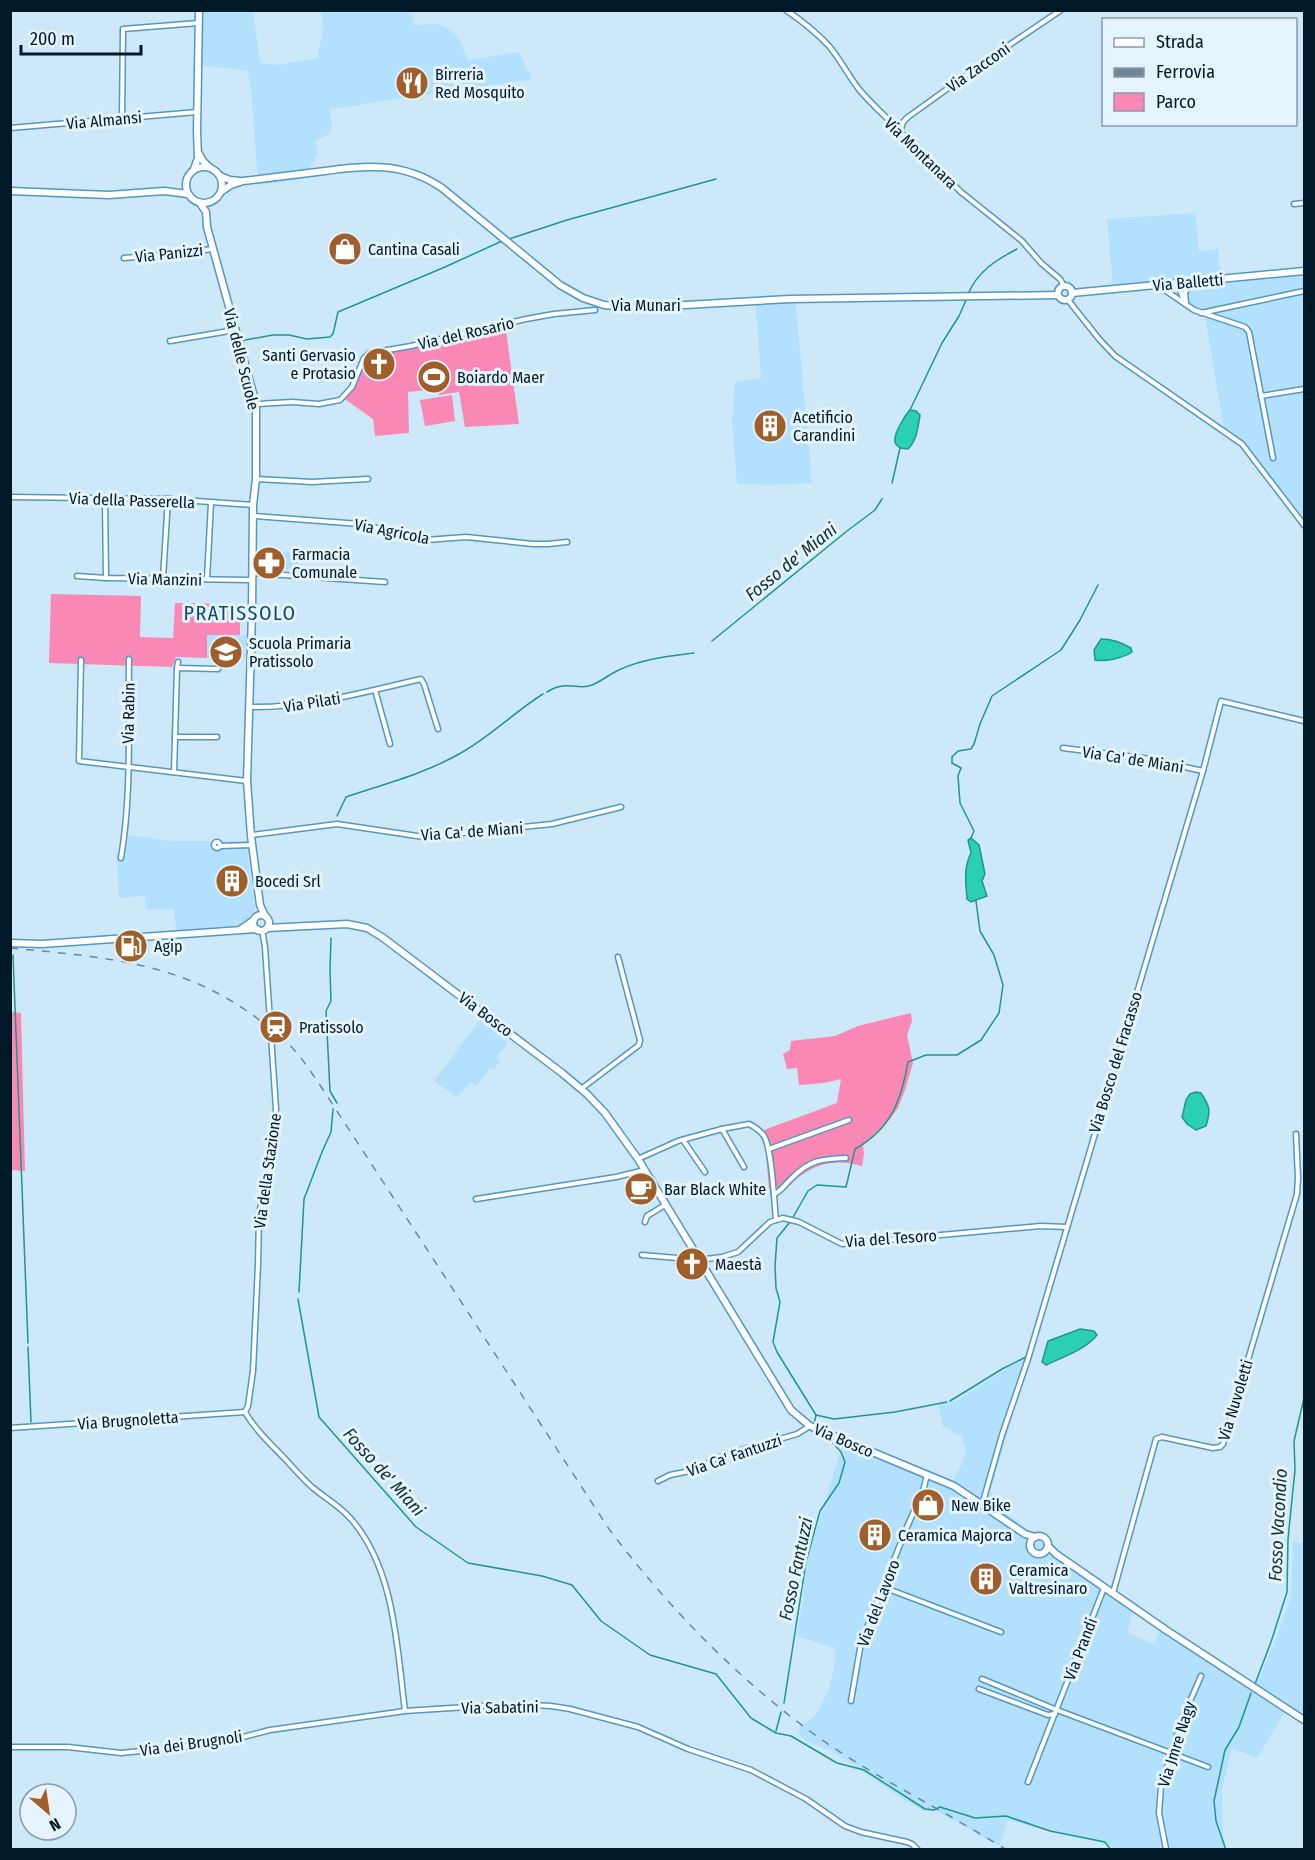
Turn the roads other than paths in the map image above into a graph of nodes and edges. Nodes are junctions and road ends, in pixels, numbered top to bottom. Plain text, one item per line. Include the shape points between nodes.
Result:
1 (199, 10) edge
2 (786, 10) edge
3 (1061, 10) edge
4 (199, 23) junction
5 (197, 112) junction
6 (122, 118) junction
7 (10, 128) edge
8 (900, 129) junction
9 (198, 150) junction
10 (209, 167) junction
11 (195, 169) junction
12 (220, 176) junction
13 (186, 180) junction
14 (243, 181) junction
15 (10, 191) edge
16 (164, 191) junction
17 (222, 191) junction
18 (188, 194) junction
19 (212, 202) junction
20 (200, 203) junction
21 (1305, 203) edge
22 (1294, 204) dead end
23 (207, 219) junction
24 (214, 249) junction
25 (124, 258) dead end
26 (1305, 271) edge
27 (1191, 281) junction
28 (1175, 283) junction
29 (1158, 285) junction
30 (1064, 286) junction
31 (1305, 291) edge
32 (1072, 293) junction
33 (1058, 295) junction
34 (1068, 300) junction
35 (1184, 303) junction
36 (595, 310) dead end
37 (1200, 313) junction
38 (236, 330) junction
39 (170, 341) dead end
40 (1305, 389) edge
41 (1261, 396) junction
42 (256, 404) junction
43 (1273, 458) dead end
44 (256, 479) junction
45 (368, 479) dead end
46 (10, 497) edge
47 (105, 498) junction
48 (168, 499) junction
49 (211, 503) junction
50 (253, 505) junction
51 (253, 516) junction
52 (1305, 525) edge
53 (567, 542) dead end
54 (77, 576) dead end
55 (253, 576) junction
56 (106, 578) junction
57 (164, 578) junction
58 (207, 579) junction
59 (385, 582) dead end
60 (129, 659) dead end
61 (81, 660) dead end
62 (178, 662) dead end
63 (177, 668) junction
64 (218, 669) dead end
65 (375, 690) junction
66 (249, 707) junction
67 (1305, 721) edge
68 (438, 729) dead end
69 (175, 737) junction
70 (217, 737) dead end
71 (390, 744) dead end
72 (1063, 748) dead end
73 (128, 767) junction
74 (1203, 771) junction
75 (174, 772) junction
76 (247, 781) junction
77 (621, 807) dead end
78 (251, 836) junction
79 (252, 845) junction
80 (220, 846) dead end
81 (121, 858) dead end
82 (260, 905) junction
83 (266, 917) junction
84 (255, 919) junction
85 (290, 926) junction
86 (262, 929) junction
87 (238, 931) junction
88 (10, 943) edge
89 (618, 957) dead end
90 (581, 1089) junction
91 (849, 1120) dead end
92 (722, 1129) junction
93 (1296, 1134) dead end
94 (683, 1140) junction
95 (769, 1149) junction
96 (846, 1158) dead end
97 (638, 1159) junction
98 (744, 1167) dead end
99 (645, 1170) junction
100 (705, 1172) dead end
101 (774, 1194) junction
102 (476, 1199) dead end
103 (665, 1205) junction
104 (776, 1220) junction
105 (645, 1222) dead end
106 (1067, 1227) junction
107 (642, 1255) dead end
108 (697, 1258) junction
109 (245, 1412) junction
110 (813, 1427) junction
111 (10, 1428) edge
112 (927, 1474) junction
113 (658, 1481) dead end
114 (982, 1505) junction
115 (1033, 1540) junction
116 (1046, 1549) junction
117 (883, 1587) junction
118 (1104, 1587) junction
119 (1113, 1594) junction
120 (1000, 1632) dead end
121 (1201, 1676) dead end
122 (982, 1679) dead end
123 (979, 1689) dead end
124 (851, 1701) dead end
125 (405, 1711) junction
126 (1056, 1712) junction
127 (1305, 1720) edge
128 (10, 1747) edge
129 (1172, 1754) junction
130 (1208, 1767) dead end
131 (1028, 1782) dead end
132 (1166, 1849) edge
133 (918, 1850) edge

1 - 4 main road
2 - 8 street, Via Montanara via 830,47 859,89
3 - 8 street, Via Zacconi via 908,117
4 - 5 main road
4 - 6 street via 123,29
5 - 6 street, Via Almansi
5 - 9 main road
6 - 7 street, Via Almansi
8 - 30 street, Via Montanara via 955,186 1022,241
9 - 10 main road
9 - 11 main road
10 - 11 main road
10 - 12 main road
11 - 13 main road
12 - 14 main road, Via Munari
12 - 17 main road
13 - 16 main road
13 - 18 main road
14 - 17 main road, Via Munari
14 - 33 main road, Via Munari via 360,166 396,168 419,175 439,186 568,291 614,307 808,298
15 - 16 main road via 99,195
16 - 18 main road
17 - 19 main road
18 - 20 main road
19 - 20 main road
19 - 23 main road, Via delle Scuole
20 - 23 main road, Via delle Scuole
21 - 22 street
23 - 24 main road, Via delle Scuole
24 - 25 street, Via Panizzi
24 - 38 main road, Via delle Scuole
26 - 27 main road, Via Balletti
27 - 28 main road, Via Balletti
27 - 35 street
28 - 29 main road, Via Balletti
28 - 35 street via 1172,289
29 - 32 main road, Via Balletti
29 - 35 street
30 - 32 main road
30 - 33 main road via 1059,288
31 - 37 street
32 - 34 main road
33 - 34 main road, Via Munari
34 - 52 street via 1115,356 1242,444
35 - 37 street
36 - 42 street, Via del Rosario via 526,319 370,353 347,394 330,403
37 - 41 street via 1245,327 1249,332
38 - 39 street
38 - 42 main road, Via delle Scuole
40 - 41 street
41 - 43 street
42 - 44 main road, Via delle Scuole
44 - 45 street
44 - 50 main road, Via delle Scuole
46 - 47 street, Via della Passerella
47 - 48 street, Via della Passerella
47 - 56 street
48 - 49 street, Via della Passerella
48 - 57 street
49 - 50 street, Via della Passerella
49 - 58 street
50 - 51 main road, Via delle Scuole
51 - 53 street, Via Agricola via 360,524 426,540 466,537 532,544
51 - 55 main road, Via delle Scuole
54 - 56 street, Via Manzini
55 - 58 street, Via Manzini
55 - 59 street
55 - 66 main road, Via delle Scuole
56 - 57 street, Via Manzini
57 - 58 street, Via Manzini
60 - 73 street, Via Rabin
61 - 73 street via 79,761
62 - 63 street
63 - 64 street
63 - 69 street
65 - 66 street, Via Pilati via 279,708
65 - 68 street, Via Pilati via 421,679
65 - 71 street
66 - 76 main road, Via delle Scuole
67 - 74 street, Via Bosco del Fracasso via 1221,701
69 - 70 street
69 - 75 street
72 - 74 street, Via Ca' de Miani via 1143,758
73 - 75 street
73 - 81 street, Via Rabin
74 - 106 street, Via Bosco del Fracasso
75 - 76 street
76 - 78 main road, Via delle Scuole
77 - 78 street, Via Ca' de Miani via 552,824 424,837 337,824
78 - 79 main road, Via delle Scuole
79 - 80 street
79 - 82 main road, Via delle Scuole
82 - 83 main road, Via delle Scuole
82 - 84 main road, Via delle Scuole
83 - 84 main road via 260,915
83 - 85 main road, Via Bosco
83 - 86 main road via 269,924
84 - 86 main road via 254,925
84 - 87 main road
85 - 86 main road, Via Bosco
85 - 90 main road, Via Bosco via 347,924 376,933
86 - 87 main road, Via Bosco
86 - 109 street, Via della Stazione via 276,1109 271,1164 259,1213 253,1371
87 - 88 main road, Via Bosco
89 - 90 street via 639,1045
90 - 97 main road, Via Bosco via 616,1126
91 - 95 street
92 - 94 street
92 - 95 street via 749,1124 765,1137
92 - 98 street
93 - 119 street, Via Nuvoletti via 1296,1194 1223,1444 1214,1448 1156,1439
94 - 97 street
94 - 100 street
95 - 101 street
96 - 101 street via 810,1163
97 - 99 main road, Via Bosco
99 - 102 street
99 - 103 main road, Via Bosco
101 - 104 street
103 - 105 street via 647,1216
103 - 108 main road, Via Bosco
104 - 106 street, Via del Tesoro via 799,1222 842,1244
104 - 108 street via 738,1252
106 - 114 street, Via Bosco del Fracasso
107 - 108 street
108 - 110 main road, Via Bosco via 779,1394 790,1410
109 - 111 street, Via Brugnoletta
109 - 125 street via 279,1453 311,1486 350,1517 368,1541 382,1572 395,1631
110 - 112 main road, Via Bosco
110 - 113 street, Via Ca' Fantuzzi
112 - 114 main road, Via Bosco
112 - 117 street, Via del Lavoro
114 - 115 main road, Via Bosco
115 - 116 main road, Via Bosco via 1044,1537
115 - 116 main road, Via Bosco via 1034,1552 1040,1554
116 - 118 main road, Via Bosco
117 - 120 street
117 - 124 street, Via del Lavoro via 861,1643
118 - 119 main road, Via Bosco
118 - 126 street, Via Prandi
119 - 127 main road, Via Bosco
121 - 129 street, Via Jmre Nagy
122 - 126 street
123 - 126 street via 1048,1715
125 - 128 street, Via dei Brugnoli via 270,1730 220,1743 121,1752
125 - 133 street, Via Sabatini via 541,1705 628,1724 751,1770 806,1799 845,1826 907,1842
126 - 129 street
126 - 131 street, Via Prandi
129 - 130 street
129 - 132 street, Via Jmre Nagy via 1159,1799

